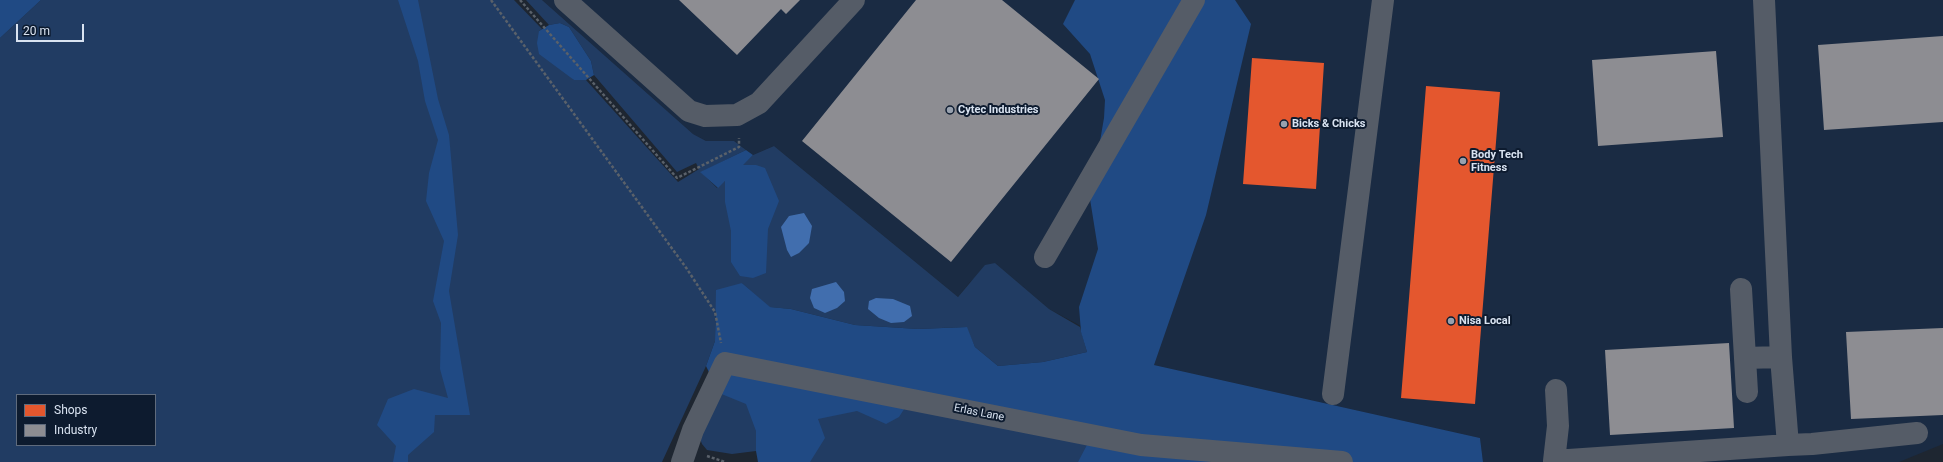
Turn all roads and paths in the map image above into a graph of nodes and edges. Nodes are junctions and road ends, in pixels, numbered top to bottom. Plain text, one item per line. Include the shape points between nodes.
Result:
1 (491, 0) edge
2 (520, 0) edge
3 (565, 0) edge
4 (854, 0) edge
5 (1194, 0) edge
6 (1383, 0) edge
7 (1764, 0) edge
8 (737, 115) junction
9 (1045, 257) dead end
10 (1740, 289) dead end
11 (1781, 357) junction
12 (1745, 358) junction
13 (724, 363) junction
14 (1556, 390) dead end
15 (1747, 392) dead end
16 (1333, 394) dead end
17 (1917, 433) dead end
18 (1788, 445) junction
19 (1704, 456) edge
20 (1554, 461) edge
21 (682, 462) edge
22 (1342, 462) edge

1 - 13 path via 687,269 715,312
2 - 8 path via 677,178 739,147
3 - 8 street via 688,111 705,116
4 - 8 street via 759,104
5 - 9 street
6 - 16 street
7 - 11 street
10 - 12 street
11 - 12 street
11 - 18 street
12 - 15 street
13 - 21 street via 693,430
13 - 22 street, Erlas Lane via 1141,445
14 - 20 street via 1558,426
17 - 18 street
18 - 19 street
19 - 20 street

